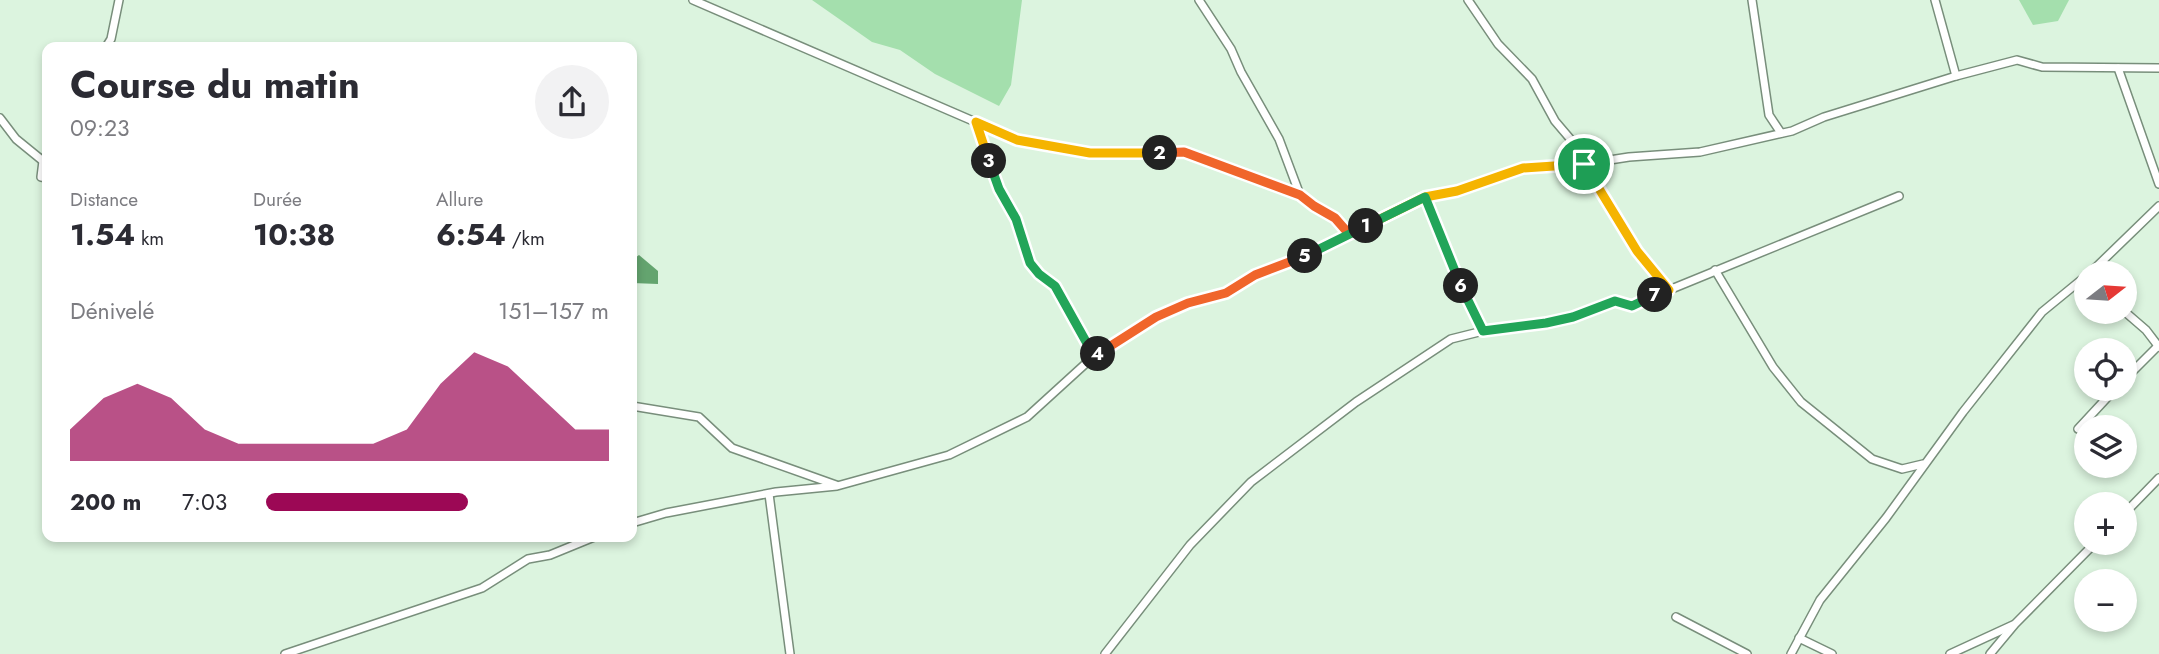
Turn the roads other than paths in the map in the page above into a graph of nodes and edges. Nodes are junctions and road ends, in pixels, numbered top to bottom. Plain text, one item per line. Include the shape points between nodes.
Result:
1 (119, 0) edge
2 (693, 0) edge
3 (1199, 0) edge
4 (1468, 0) edge
5 (1752, 0) edge
6 (1935, 0) edge
7 (109, 42) edge
8 (2118, 68) junction
9 (2159, 68) edge
10 (1956, 76) junction
11 (0, 118) edge
12 (976, 122) junction
13 (1781, 134) junction
14 (42, 156) edge
15 (1584, 164) junction
16 (2159, 184) edge
17 (1300, 195) junction
18 (1899, 196) dead end
19 (1425, 197) junction
20 (2159, 206) edge
21 (1349, 234) junction
22 (2102, 261) edge
23 (1716, 270) junction
24 (2074, 286) edge
25 (1669, 290) junction
26 (2137, 322) edge
27 (1483, 331) junction
28 (2158, 346) edge
29 (1094, 356) junction
30 (2137, 367) edge
31 (2104, 401) edge
32 (637, 407) edge
33 (2091, 415) edge
34 (1924, 464) junction
35 (2159, 478) edge
36 (837, 486) junction
37 (769, 494) junction
38 (2137, 501) edge
39 (637, 522) edge
40 (582, 542) edge
41 (2083, 555) edge
42 (1676, 617) dead end
43 (2015, 624) junction
44 (1799, 638) junction
45 (285, 654) edge
46 (790, 654) edge
47 (1105, 654) edge
48 (1748, 654) edge
49 (1791, 654) edge
50 (1832, 654) edge
51 (1950, 654) edge
52 (1990, 654) edge

1 - 7 street
2 - 12 street
3 - 17 street via 1279,139
4 - 15 street via 1498,44 1532,79
5 - 13 street via 1769,115
6 - 10 street
8 - 9 street
8 - 10 street via 2042,67 2017,60
8 - 16 street
10 - 13 street
11 - 14 street via 16,139
12 - 17 street via 1017,140 1090,153 1184,152
12 - 29 street via 1030,263 1055,286
13 - 15 street via 1700,152
15 - 19 street via 1523,168
15 - 25 street via 1637,251
17 - 21 street via 1335,218
18 - 23 street
19 - 21 street
19 - 27 street
20 - 22 street
21 - 29 street via 1255,275 1226,293 1156,317
23 - 25 street
23 - 34 street via 1773,367 1801,402 1872,459 1902,469
24 - 34 street via 2042,312
25 - 27 street via 1632,306 1615,301 1559,320
26 - 28 street
27 - 47 street via 1451,339 1356,402 1251,482 1190,545
28 - 30 street
29 - 36 street via 1027,417 949,455
31 - 33 street
32 - 36 street via 699,417 732,448
34 - 44 street via 1820,600
35 - 38 street
36 - 37 street
37 - 39 street
37 - 46 street
40 - 45 street via 528,559 482,588
41 - 43 street
42 - 48 street
43 - 51 street
43 - 52 street
44 - 49 street
44 - 50 street

